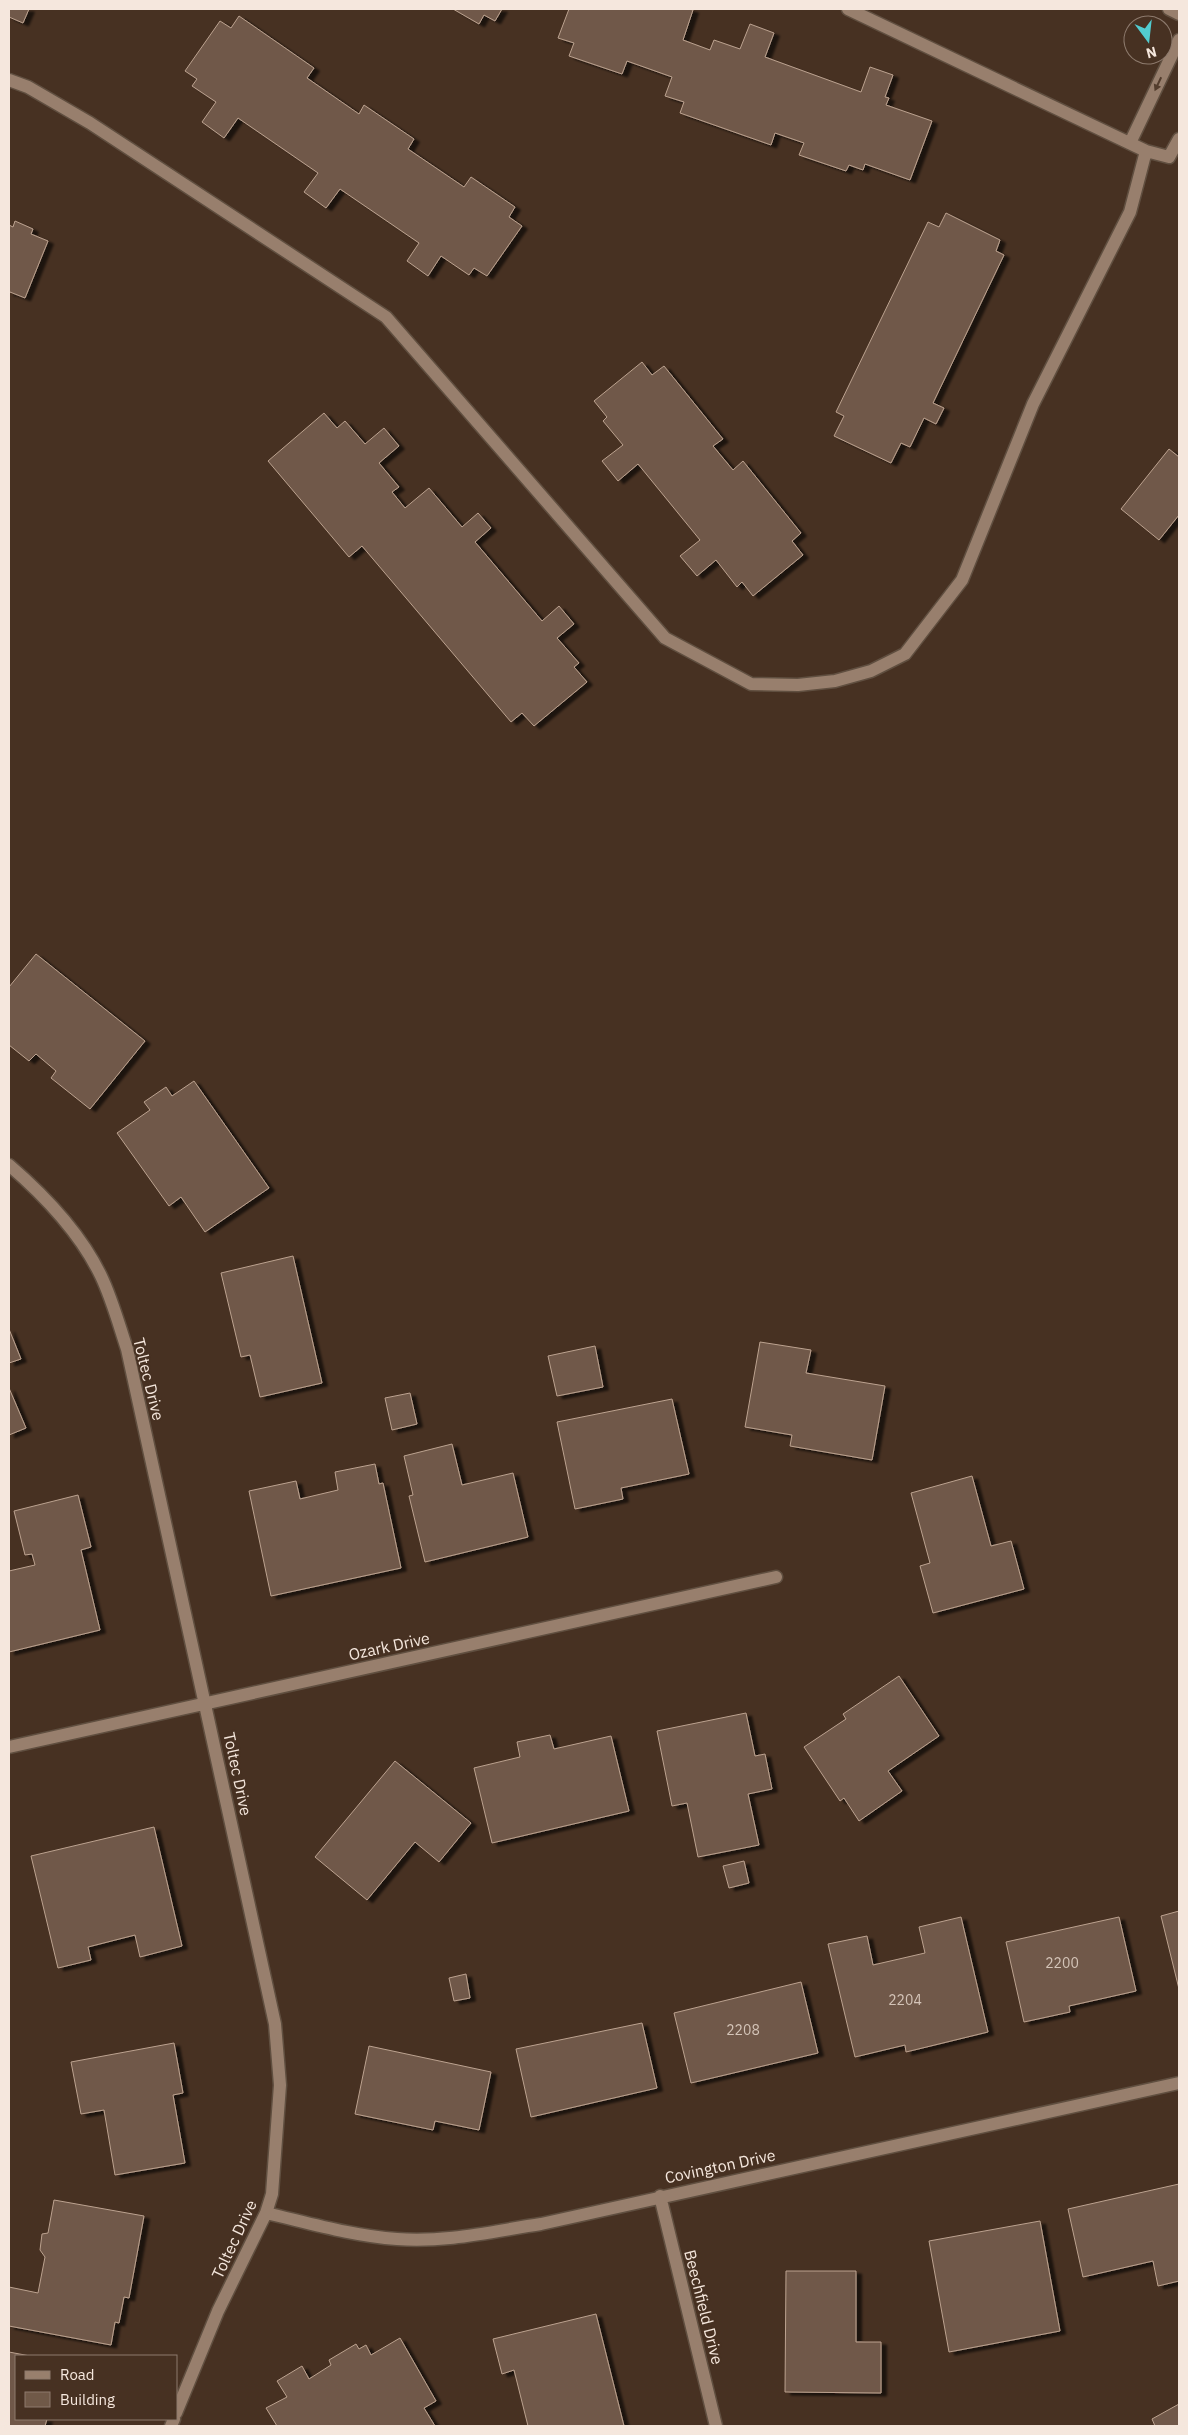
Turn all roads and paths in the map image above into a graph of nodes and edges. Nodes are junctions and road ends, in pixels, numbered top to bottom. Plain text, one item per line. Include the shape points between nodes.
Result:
1 (848, 9) edge
2 (1169, 9) edge
3 (1179, 14) edge
4 (1179, 40) edge
5 (9, 80) edge
6 (1179, 139) edge
7 (1130, 143) junction
8 (1146, 151) junction
9 (9, 1164) edge
10 (776, 1577) dead end
11 (206, 1703) junction
12 (9, 1747) edge
13 (1179, 2083) edge
14 (660, 2196) junction
15 (266, 2213) junction
16 (178, 2408) edge
17 (716, 2426) edge

1 - 7 street
2 - 3 street
4 -> 7 street
5 - 8 street via 28,87 90,123 386,316 665,638 751,684 798,685 835,681 871,671 905,654 962,580 1032,404 1130,212
6 - 8 street via 1170,157
7 - 8 street
9 - 11 street, Toltec Drive via 40,1192 75,1234 101,1276 127,1348
10 - 11 street, Ozark Drive
11 - 12 street, Ozark Drive
11 - 15 street, Toltec Drive via 275,2024 280,2085 272,2194
13 - 14 street, Covington Drive
14 - 15 street, Covington Drive via 541,2224 450,2238 398,2239 334,2229
14 - 17 street, Beechfield Drive
15 - 16 street, Toltec Drive via 218,2311

